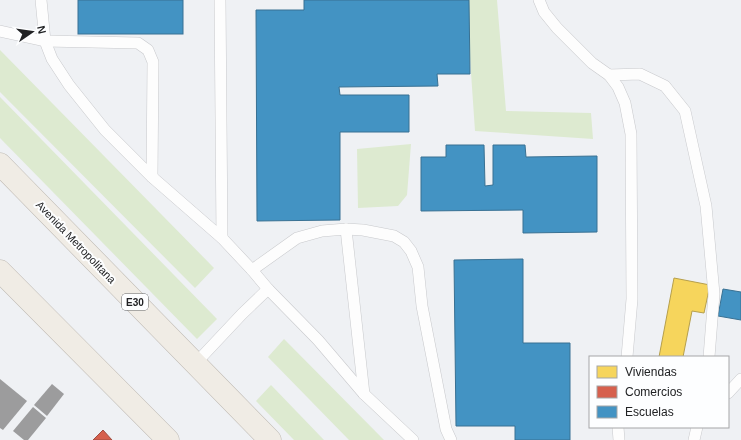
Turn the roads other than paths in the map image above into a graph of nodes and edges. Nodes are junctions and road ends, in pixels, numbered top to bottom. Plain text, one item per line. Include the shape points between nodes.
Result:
1 (41, 0) edge
2 (220, 0) edge
3 (539, 0) edge
4 (0, 31) edge
5 (45, 41) junction
6 (609, 75) junction
7 (0, 164) edge
8 (152, 177) junction
9 (346, 229) junction
10 (222, 238) junction
11 (252, 270) junction
12 (0, 271) edge
13 (268, 289) junction
14 (627, 356) edge
15 (709, 356) edge
16 (195, 364) junction
17 (741, 379) edge
18 (729, 392) edge
19 (364, 394) junction
20 (618, 428) edge
21 (698, 428) edge
22 (168, 440) edge
23 (270, 440) edge
24 (413, 440) edge
25 (451, 440) edge
26 (619, 440) edge
27 (694, 440) edge

1 - 5 lane
2 - 10 lane
3 - 6 lane via 544,12 557,28 592,63
4 - 5 lane
5 - 8 lane via 52,59 69,85 104,130
5 - 8 lane via 138,43 148,50 153,62
6 - 14 lane via 625,103 630,134 632,299
6 - 15 lane via 640,74 665,86 684,111 706,206 714,294
7 - 16 highway, Avenida Metropolitana / E30
8 - 10 lane
9 - 11 lane via 322,231 297,238
9 - 19 lane
9 - 25 lane via 394,236 404,242 411,251 418,267 422,306 446,429
10 - 11 lane
11 - 13 lane
12 - 22 highway
13 - 16 lane
13 - 19 lane via 318,340
16 - 23 highway, Avenida Metropolitana / E30
17 - 18 lane
19 - 24 lane
20 - 26 lane
21 - 27 lane

